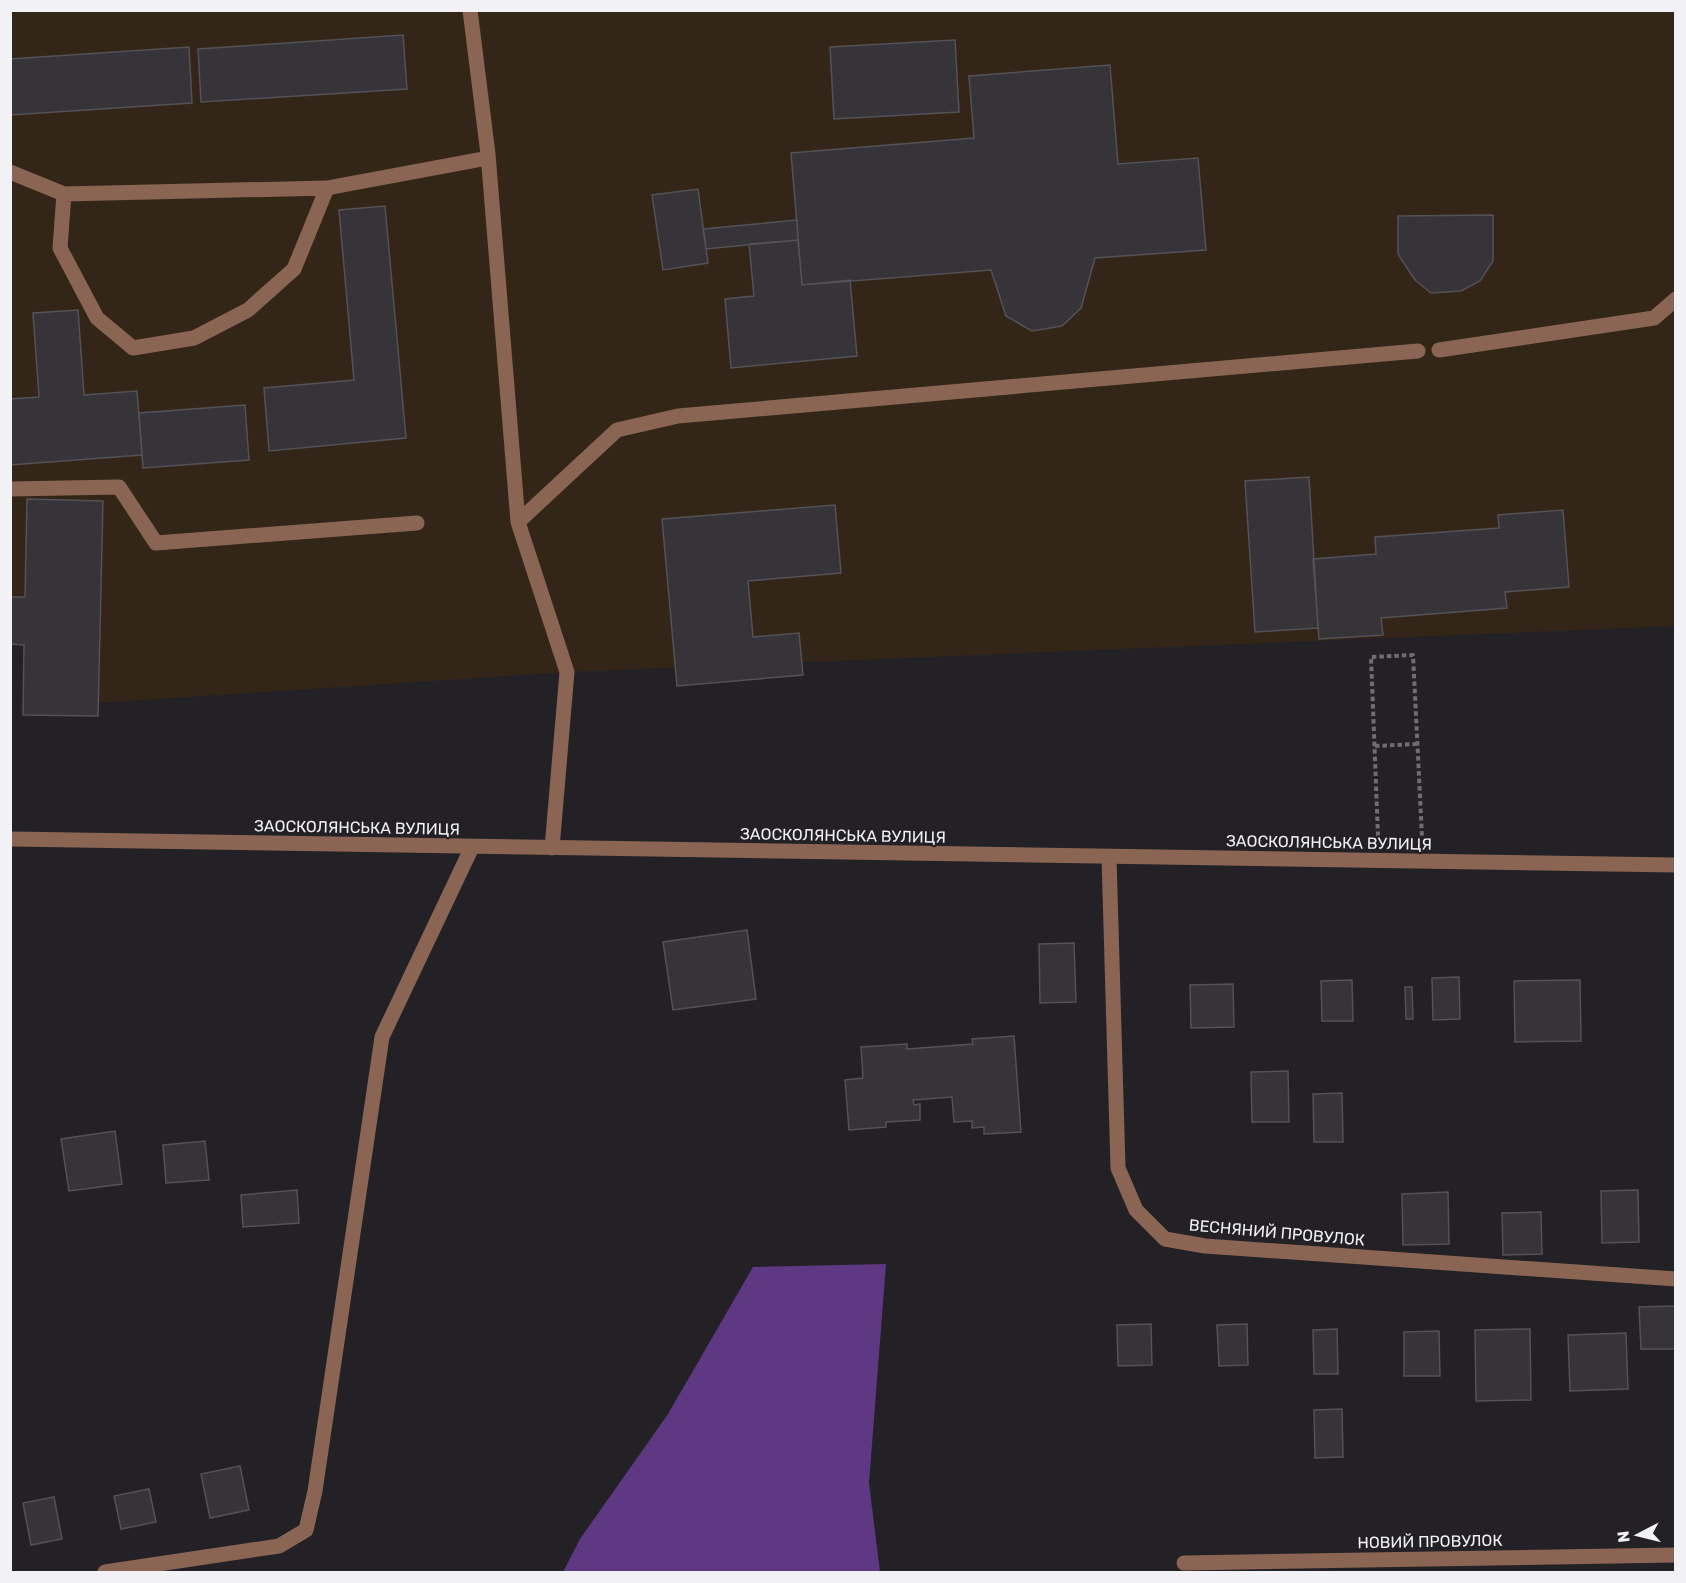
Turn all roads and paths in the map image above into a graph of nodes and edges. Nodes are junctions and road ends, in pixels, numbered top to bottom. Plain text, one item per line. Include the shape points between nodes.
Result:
1 (470, 10) edge
2 (488, 158) junction
3 (10, 172) edge
4 (327, 188) junction
5 (64, 194) junction
6 (1676, 299) edge
7 (1439, 350) dead end
8 (1418, 351) dead end
9 (10, 489) edge
10 (518, 522) junction
11 (417, 524) dead end
12 (1417, 744) junction
13 (1375, 746) junction
14 (10, 839) edge
15 (472, 847) junction
16 (552, 848) junction
17 (1109, 857) junction
18 (1379, 861) junction
19 (1424, 861) junction
20 (1676, 865) edge
21 (1676, 1279) edge
22 (1676, 1555) edge
23 (1184, 1563) dead end
24 (105, 1572) edge

1 - 2 street
2 - 4 street
2 - 10 street
3 - 5 street
4 - 5 street
4 - 5 street via 294,269 248,310 195,338 133,348 97,318 60,248
6 - 7 street via 1654,318
8 - 10 street via 678,416 617,430
9 - 11 street via 118,487 156,543
10 - 16 street via 567,672
12 - 13 path
12 - 13 path via 1413,655 1371,657
12 - 19 path
13 - 18 path
14 - 15 street, ЗАОСКОЛЯНСЬКА ВУЛИЦЯ
15 - 16 street, ЗАОСКОЛЯНСЬКА ВУЛИЦЯ
15 - 24 street via 382,1037 306,1530 279,1546
16 - 17 street, ЗАОСКОЛЯНСЬКА ВУЛИЦЯ
17 - 18 street, ЗАОСКОЛЯНСЬКА ВУЛИЦЯ
17 - 21 street, ВЕСНЯНИЙ ПРОВУЛОК via 1118,1168 1136,1210 1165,1239 1205,1246
18 - 19 street, ЗАОСКОЛЯНСЬКА ВУЛИЦЯ
19 - 20 street, ЗАОСКОЛЯНСЬКА ВУЛИЦЯ
22 - 23 street, НОВИЙ ПРОВУЛОК

